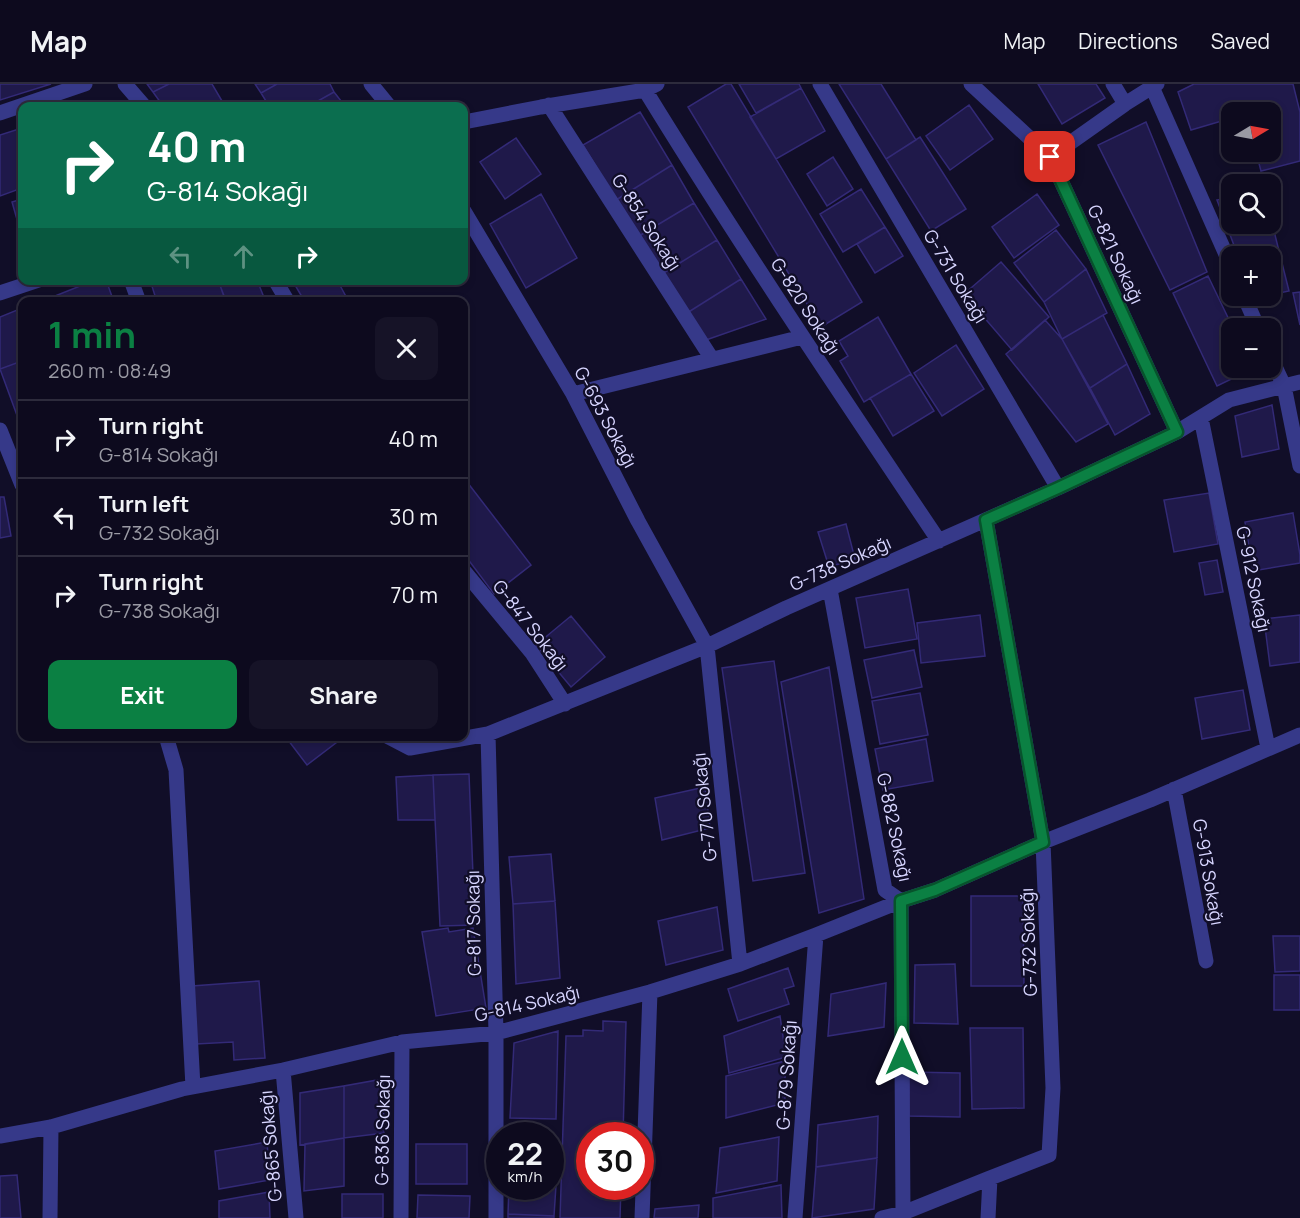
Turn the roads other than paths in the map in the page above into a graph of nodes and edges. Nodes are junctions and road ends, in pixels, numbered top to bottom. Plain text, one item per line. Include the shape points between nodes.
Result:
1 (85, 84) edge
2 (125, 84) edge
3 (820, 84) edge
4 (971, 84) edge
5 (1113, 84) edge
6 (375, 86) edge
7 (1154, 86) edge
8 (651, 87) edge
9 (32, 102) edge
10 (141, 102) edge
11 (386, 102) edge
12 (1125, 104) junction
13 (549, 105) junction
14 (18, 107) edge
15 (0, 113) edge
16 (468, 121) edge
17 (1050, 157) junction
18 (468, 218) edge
19 (1223, 246) edge
20 (24, 285) edge
21 (0, 293) edge
22 (801, 337) junction
23 (712, 359) junction
24 (1280, 378) edge
25 (1300, 382) edge
26 (1284, 386) junction
27 (573, 394) junction
28 (1201, 418) junction
29 (0, 430) edge
30 (1177, 432) junction
31 (1300, 466) edge
32 (18, 475) edge
33 (1058, 488) junction
34 (986, 520) junction
35 (939, 540) junction
36 (468, 576) edge
37 (830, 589) junction
38 (707, 646) junction
39 (565, 704) junction
40 (488, 734) junction
41 (1300, 735) edge
42 (468, 738) edge
43 (167, 741) edge
44 (397, 741) edge
45 (449, 741) edge
46 (1268, 748) junction
47 (1174, 789) junction
48 (1043, 842) junction
49 (901, 901) junction
50 (816, 935) junction
51 (1206, 961) dead end
52 (740, 964) junction
53 (650, 992) junction
54 (496, 1033) junction
55 (402, 1042) junction
56 (284, 1070) junction
57 (192, 1088) junction
58 (51, 1127) junction
59 (0, 1136) edge
60 (990, 1178) junction
61 (903, 1213) junction
62 (50, 1218) edge
63 (296, 1218) edge
64 (401, 1218) edge
65 (496, 1218) edge
66 (642, 1218) edge
67 (795, 1218) edge
68 (882, 1218) edge
69 (988, 1218) edge

1 - 9 street
2 - 10 street
3 - 33 street, G-731 Sokağı
4 - 17 street, G-821 Sokağı
5 - 12 street
6 - 11 street
7 - 12 street
7 - 19 street
8 - 13 street
8 - 22 street, G-820 Sokağı via 702,181
12 - 17 street
13 - 16 street
13 - 23 street, G-854 Sokağı
14 - 15 street
17 - 30 street, G-821 Sokağı
18 - 27 street, G-693 Sokağı
20 - 21 street
22 - 23 street
22 - 35 street, G-820 Sokağı
23 - 27 street
24 - 26 street
25 - 26 street, G-738 Sokağı
26 - 28 street, G-738 Sokağı via 1229,400
26 - 31 street
27 - 38 street, G-693 Sokağı
28 - 30 street, G-738 Sokağı
28 - 46 street, G-912 Sokağı
29 - 32 street
30 - 33 street, G-738 Sokağı
33 - 34 street, G-738 Sokağı
34 - 35 street, G-738 Sokağı
34 - 48 street, G-732 Sokağı
35 - 37 street, G-738 Sokağı
36 - 39 street, G-847 Sokağı via 532,653
37 - 38 street, G-738 Sokağı
37 - 49 street, G-882 Sokağı via 885,891
38 - 39 street, G-738 Sokağı
38 - 52 street, G-770 Sokağı
39 - 40 street, G-738 Sokağı
40 - 42 street, G-738 Sokağı
40 - 54 street, G-817 Sokağı
41 - 46 street, G-814 Sokağı
43 - 57 street via 176,770
44 - 45 street, G-738 Sokağı via 410,748
46 - 47 street, G-814 Sokağı
47 - 48 street, G-814 Sokağı
47 - 51 street, G-913 Sokağı
48 - 49 street, G-814 Sokağı
48 - 60 street, G-732 Sokağı via 1053,1088 1049,1155
49 - 50 street, G-814 Sokağı
49 - 61 street, G-882 Sokağı
50 - 52 street, G-814 Sokağı
50 - 67 street, G-879 Sokağı
52 - 53 street, G-814 Sokağı
53 - 54 street, G-814 Sokağı
53 - 66 street
54 - 55 street, G-814 Sokağı
54 - 65 street, G-817 Sokağı
55 - 56 street, G-814 Sokağı
55 - 64 street, G-836 Sokağı
56 - 57 street, G-814 Sokağı
56 - 63 street, G-865 Sokağı
57 - 58 street, G-814 Sokağı
58 - 59 street, G-814 Sokağı
58 - 62 street
60 - 61 street
60 - 69 street
61 - 68 street

